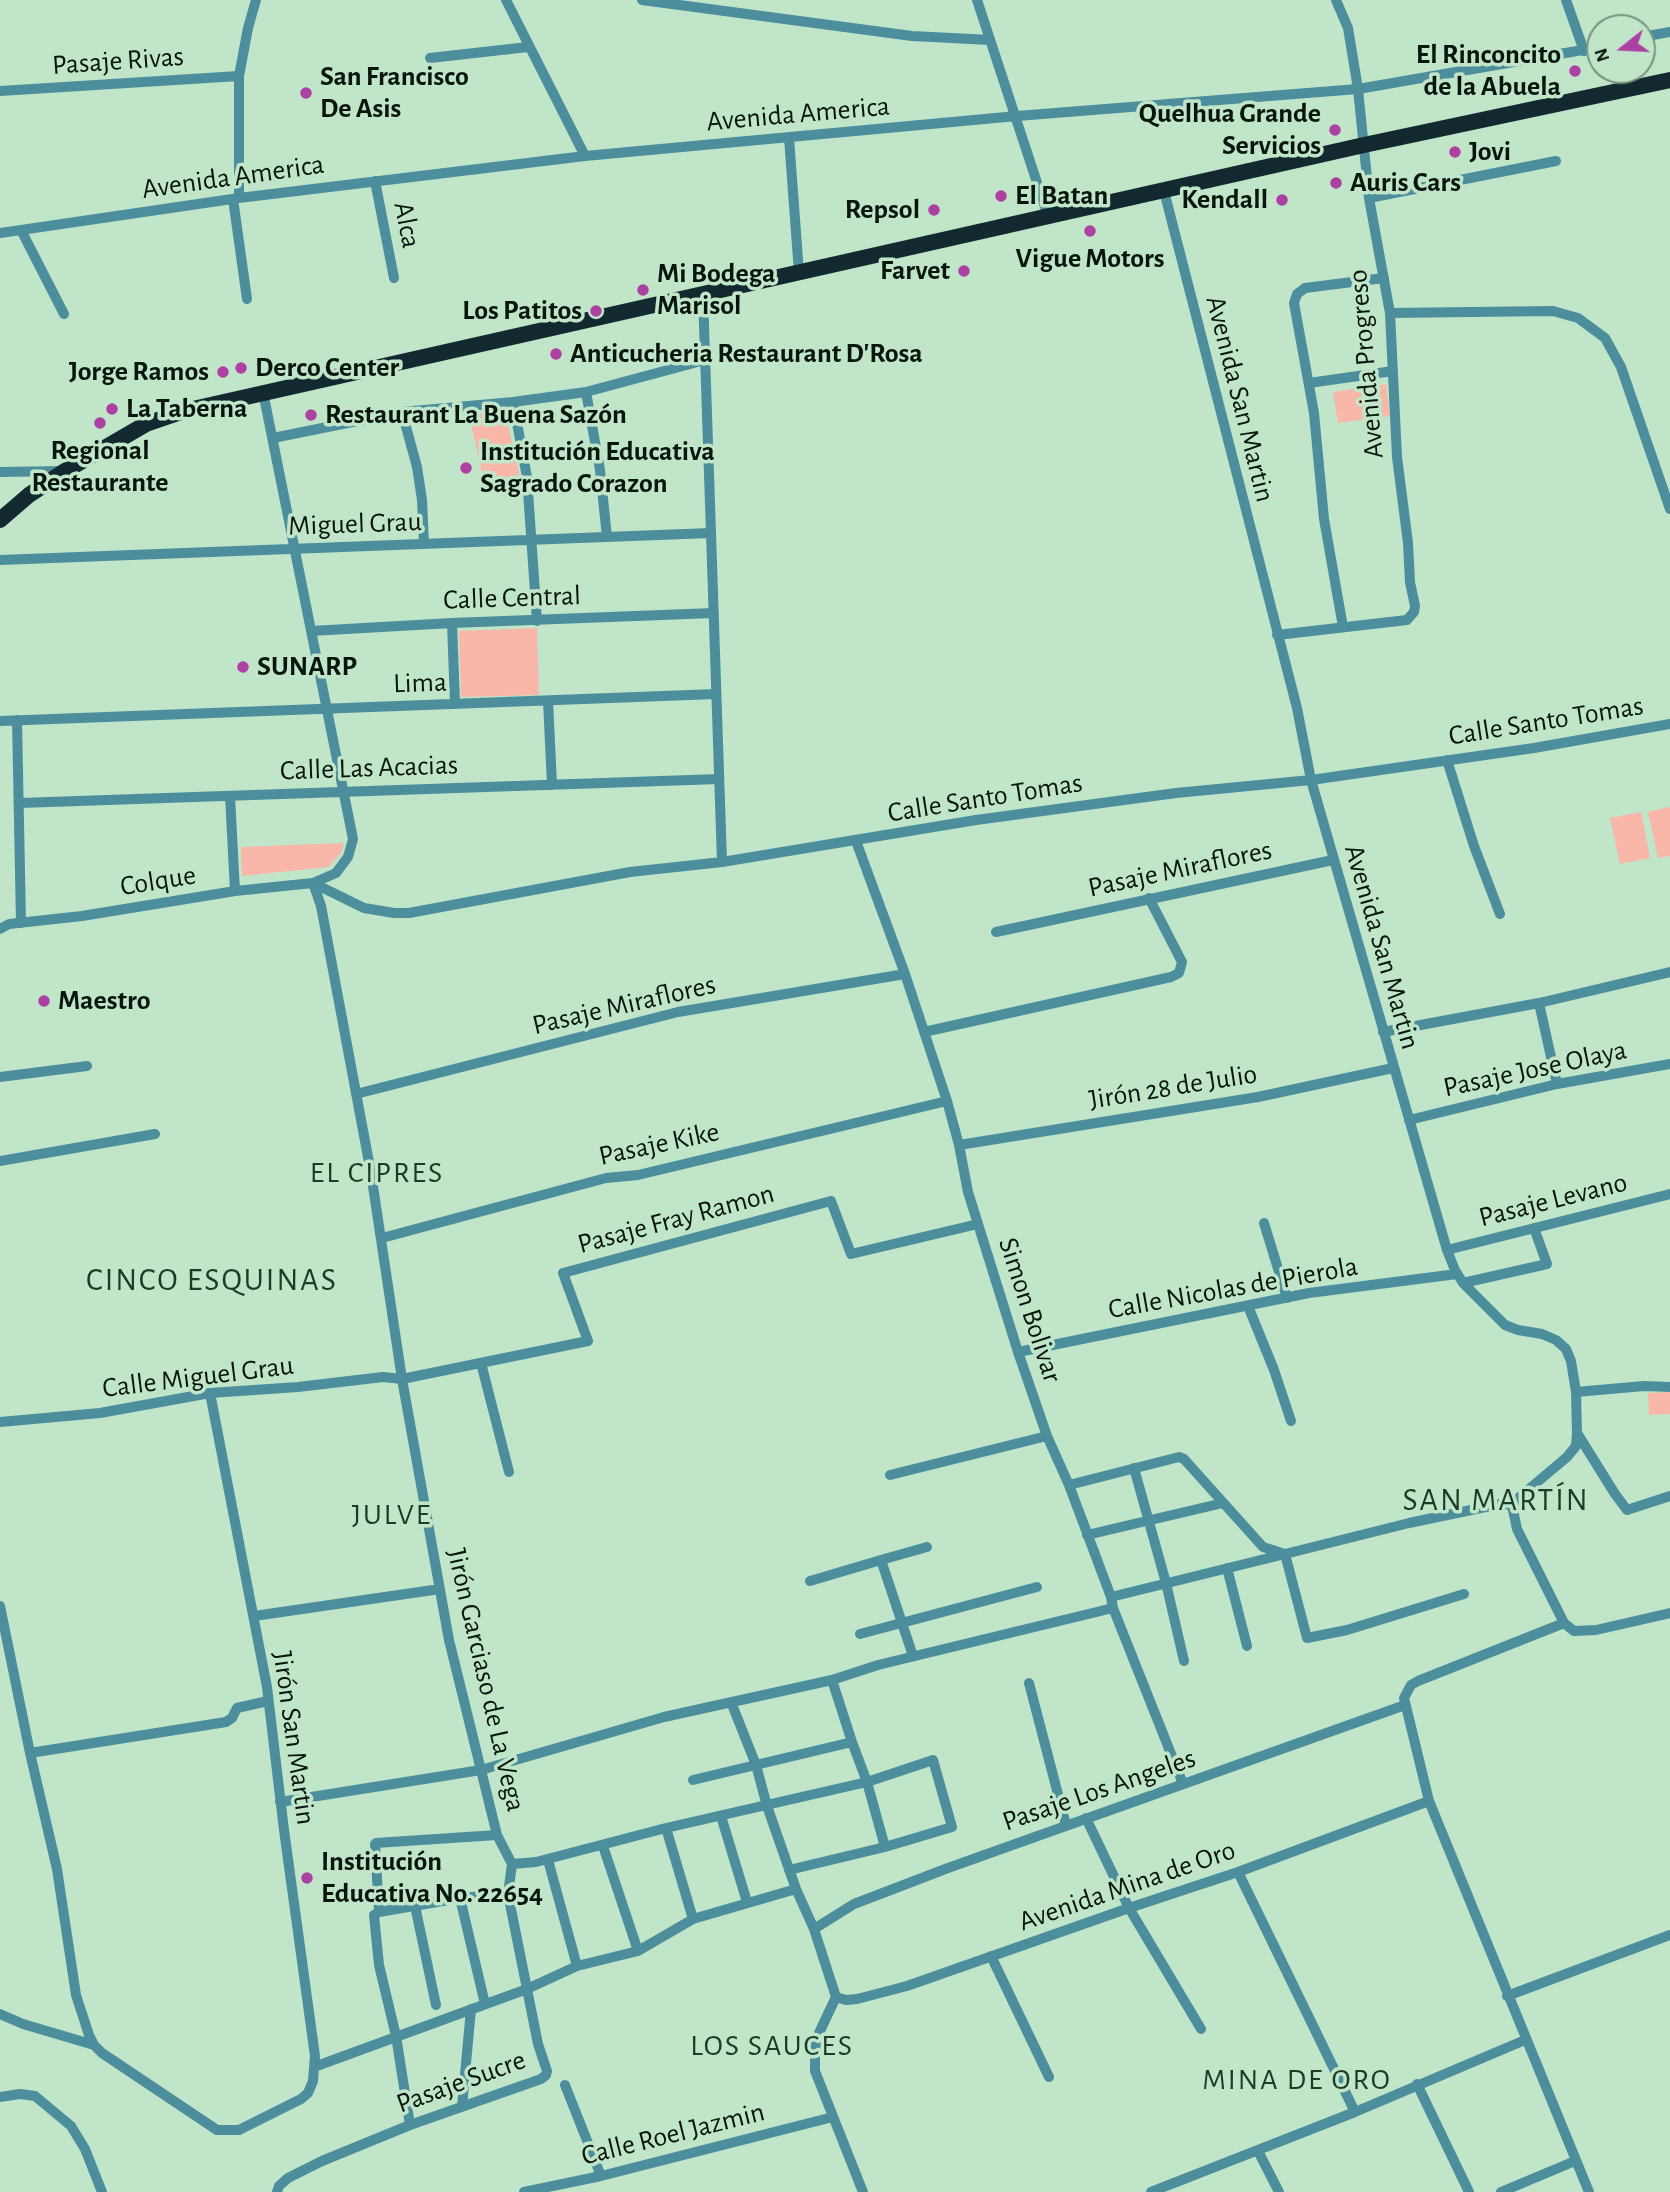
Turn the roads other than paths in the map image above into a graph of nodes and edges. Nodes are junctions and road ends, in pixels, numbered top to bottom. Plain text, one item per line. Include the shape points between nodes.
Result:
1 (257, 0) edge
2 (506, 0) edge
3 (642, 0) edge
4 (977, 0) edge
5 (1336, 0) edge
6 (1566, 0) edge
7 (990, 40) junction
8 (528, 47) junction
9 (1584, 51) joint
10 (430, 58) dead end
11 (239, 76) junction
12 (1670, 80) edge
13 (1358, 89) junction
14 (0, 91) edge
15 (1017, 117) junction
16 (789, 138) junction
17 (1364, 145) junction
18 (584, 156) junction
19 (1556, 161) dead end
20 (375, 181) junction
21 (1164, 191) junction
22 (236, 198) junction
23 (1369, 198) junction
24 (1048, 216) junction
25 (21, 230) junction
26 (0, 233) edge
27 (799, 273) junction
28 (394, 278) dead end
29 (1384, 278) junction
30 (703, 295) junction
31 (247, 299) dead end
32 (64, 313) dead end
33 (1390, 313) junction
34 (705, 360) junction
35 (1393, 371) junction
36 (1308, 383) junction
37 (263, 392) junction
38 (586, 392) junction
39 (513, 402) junction
40 (402, 412) junction
41 (273, 438) junction
42 (65, 471) junction
43 (1, 474) edge
44 (1667, 489) edge
45 (1670, 509) edge
46 (0, 520) edge
47 (711, 533) junction
48 (607, 537) junction
49 (532, 540) junction
50 (424, 544) junction
51 (295, 549) junction
52 (0, 561) edge
53 (714, 613) junction
54 (537, 621) junction
55 (452, 623) junction
56 (1343, 627) junction
57 (311, 631) junction
58 (1277, 635) junction
59 (716, 694) junction
60 (548, 701) junction
61 (455, 704) junction
62 (327, 709) junction
63 (17, 720) junction
64 (0, 721) edge
65 (1670, 724) edge
66 (1447, 760) junction
67 (719, 779) junction
68 (1311, 780) junction
69 (552, 785) junction
70 (344, 791) junction
71 (230, 796) junction
72 (20, 803) junction
73 (856, 841) junction
74 (1333, 860) junction
75 (722, 862) junction
76 (313, 883) junction
77 (235, 891) junction
78 (1149, 898) junction
79 (1500, 914) dead end
80 (8, 924) edge
81 (996, 932) dead end
82 (1670, 972) edge
83 (905, 974) junction
84 (1539, 1003) junction
85 (924, 1032) junction
86 (1383, 1032) junction
87 (1670, 1064) edge
88 (87, 1066) dead end
89 (1394, 1068) junction
90 (0, 1077) edge
91 (1557, 1084) junction
92 (356, 1094) junction
93 (947, 1101) junction
94 (1409, 1120) junction
95 (155, 1134) dead end
96 (959, 1145) junction
97 (0, 1161) edge
98 (1670, 1194) edge
99 (1264, 1223) dead end
100 (978, 1224) junction
101 (1534, 1228) junction
102 (382, 1238) junction
103 (1447, 1250) junction
104 (1460, 1279) junction
105 (1287, 1298) junction
106 (1248, 1306) junction
107 (1018, 1352) junction
108 (481, 1363) junction
109 (402, 1379) junction
110 (1670, 1387) edge
111 (1576, 1392) junction
112 (210, 1393) junction
113 (1290, 1420) dead end
114 (0, 1422) edge
115 (1577, 1433) junction
116 (1047, 1436) junction
117 (1134, 1468) junction
118 (509, 1472) dead end
119 (890, 1475) dead end
120 (1069, 1485) junction
121 (1670, 1496) edge
122 (1223, 1503) junction
123 (1514, 1505) junction
124 (1147, 1520) junction
125 (1087, 1535) junction
126 (927, 1546) dead end
127 (1285, 1554) junction
128 (881, 1560) junction
129 (1227, 1568) junction
130 (810, 1581) dead end
131 (1166, 1583) junction
132 (1037, 1587) dead end
133 (440, 1589) junction
134 (1464, 1594) dead end
135 (1112, 1603) junction
136 (0, 1606) edge
137 (1670, 1614) edge
138 (254, 1616) junction
139 (902, 1622) junction
140 (1564, 1623) junction
141 (860, 1634) dead end
142 (1247, 1646) dead end
143 (913, 1656) junction
144 (1184, 1661) dead end
145 (832, 1679) junction
146 (1029, 1683) dead end
147 (268, 1700) junction
148 (731, 1702) junction
149 (1405, 1705) junction
150 (852, 1742) junction
151 (30, 1753) junction
152 (756, 1765) junction
153 (481, 1770) junction
154 (693, 1780) dead end
155 (867, 1782) junction
156 (1183, 1784) junction
157 (1429, 1801) junction
158 (280, 1802) junction
159 (767, 1806) junction
160 (721, 1816) junction
161 (1086, 1818) junction
162 (1066, 1825) junction
163 (666, 1828) junction
164 (497, 1835) junction
165 (603, 1846) junction
166 (885, 1847) junction
167 (548, 1860) junction
168 (512, 1864) junction
169 (789, 1870) junction
170 (1238, 1872) junction
171 (796, 1889) junction
172 (508, 1894) junction
173 (460, 1898) junction
174 (747, 1902) junction
175 (415, 1906) junction
176 (1129, 1908) junction
177 (379, 1912) junction
178 (693, 1919) junction
179 (814, 1929) junction
180 (1670, 1935) edge
181 (638, 1951) junction
182 (991, 1956) junction
183 (577, 1966) junction
184 (527, 1989) junction
185 (1507, 1996) junction
186 (836, 1997) junction
187 (485, 2004) junction
188 (436, 2005) dead end
189 (471, 2009) junction
190 (0, 2014) edge
191 (1201, 2029) dead end
192 (396, 2036) junction
193 (1525, 2040) junction
194 (94, 2045) junction
195 (314, 2067) junction
196 (1049, 2077) dead end
197 (1418, 2084) junction
198 (565, 2085) dead end
199 (0, 2097) edge
200 (462, 2106) junction
201 (1355, 2112) junction
202 (833, 2118) junction
203 (410, 2125) junction
204 (1258, 2151) junction
205 (1575, 2161) junction
206 (601, 2176) junction
207 (102, 2192) edge
208 (277, 2192) edge
209 (524, 2192) edge
210 (863, 2192) edge
211 (1151, 2192) edge
212 (1279, 2192) edge
213 (1469, 2192) edge
214 (1501, 2192) edge
215 (1588, 2192) edge

1 - 11 street
2 - 8 street
3 - 7 street via 912,36
4 - 7 street
5 - 13 street, Avenida Progreso via 1348,28
6 - 9 street
7 - 15 street
8 - 10 street
8 - 18 street
9 - 13 street, Avenida America
11 - 14 street, Pasaje Rivas
11 - 22 street
12 - 17 highway
13 - 15 street, Avenida America
13 - 17 street, Avenida Progreso
15 - 16 street, Avenida America
15 - 24 street
16 - 18 street, Avenida America
16 - 27 street
17 - 21 highway
17 - 23 street, Avenida Progreso
18 - 20 street, Avenida America
19 - 23 street
20 - 22 street, Avenida America
20 - 28 street, Alca
21 - 24 highway
21 - 58 street, Avenida San Martin
22 - 25 street, Avenida America
22 - 31 street
23 - 29 street, Avenida Progreso
24 - 27 highway
25 - 26 street, Avenida America
25 - 32 street
27 - 30 highway
29 - 33 street, Avenida Progreso
29 - 36 street via 1305,288 1297,294 1294,303
30 - 34 street
30 - 37 highway
33 - 35 street, Avenida Progreso
33 - 44 street via 1553,311 1578,318 1605,338 1621,367
34 - 38 street
34 - 47 street
35 - 36 street
35 - 56 street, Avenida Progreso via 1396,457 1414,612 1407,620
36 - 56 street
37 - 41 street
37 - 42 highway via 146,424
38 - 39 street
38 - 48 street
39 - 40 street
39 - 49 street via 527,477
40 - 41 street
40 - 50 street via 417,467
41 - 51 street
42 - 43 street
42 - 46 highway
44 - 45 street
47 - 48 street, Miguel Grau
47 - 53 street
48 - 49 street, Miguel Grau
49 - 50 street, Miguel Grau
49 - 54 street
50 - 51 street, Miguel Grau
51 - 52 street, Miguel Grau
51 - 57 street
53 - 54 street, Calle Central
53 - 59 street
54 - 55 street, Calle Central
55 - 57 street, Calle Central
55 - 61 street
56 - 58 street
57 - 62 street
58 - 68 street, Avenida San Martin
59 - 60 street, Lima
59 - 67 street
60 - 61 street, Lima
60 - 69 street
61 - 62 street, Lima
62 - 63 street, Lima
62 - 70 street
63 - 64 street, Lima
63 - 72 street
65 - 66 street, Calle Santo Tomas
66 - 68 street, Calle Santo Tomas
66 - 79 street
67 - 69 street, Calle Las Acacias
67 - 75 street
68 - 73 street, Calle Santo Tomas via 1176,793
68 - 74 street, Avenida San Martin
69 - 70 street, Calle Las Acacias
70 - 71 street, Calle Las Acacias
70 - 76 street via 353,839 348,857 336,873
71 - 72 street, Calle Las Acacias
71 - 77 street
72 - 80 street
73 - 75 street, Calle Santo Tomas
73 - 83 street, Simon Bolivar
74 - 78 street, Pasaje Miraflores
74 - 86 street, Avenida San Martin
75 - 76 street, Calle Santo Tomas via 631,873 409,914 363,908
76 - 77 street, Colque
76 - 92 street, Jirón Garciaso de La Vega
77 - 80 street, Colque
78 - 81 street, Pasaje Miraflores
78 - 85 street via 1182,962 1179,973
82 - 84 street
83 - 85 street, Simon Bolivar
83 - 92 street, Pasaje Miraflores via 678,1012
84 - 86 street
84 - 91 street
85 - 93 street, Simon Bolivar
86 - 89 street, Avenida San Martin
87 - 91 street, Pasaje Jose Olaya
88 - 90 street
89 - 94 street, Avenida San Martin
89 - 96 street, Jirón 28 de Julio via 1258,1097
91 - 94 street, Pasaje Jose Olaya
92 - 102 street, Jirón Garciaso de La Vega
93 - 96 street, Simon Bolivar
93 - 102 street, Pasaje Kike via 638,1175 606,1178
94 - 103 street, Avenida San Martin
95 - 97 street
96 - 100 street, Simon Bolivar
98 - 101 street, Pasaje Levano
99 - 105 street
100 - 107 street, Simon Bolivar
100 - 108 street, Pasaje Fray Ramon via 850,1254 831,1200 563,1273 588,1341
101 - 103 street, Pasaje Levano
101 - 104 street, Calle Nicolas de Pierola via 1547,1264
102 - 109 street, Jirón Garciaso de La Vega
103 - 104 street, Avenida San Martin
104 - 105 street, Calle Nicolas de Pierola
104 - 111 street, Avenida San Martin via 1505,1325 1542,1334 1566,1349
105 - 106 street, Calle Nicolas de Pierola
106 - 107 street, Calle Nicolas de Pierola
106 - 113 street
107 - 116 street, Simon Bolivar
108 - 109 street, Pasaje Fray Ramon
108 - 118 street
109 - 112 street, Calle Miguel Grau
109 - 133 street, Jirón Garciaso de La Vega
110 - 111 street
111 - 115 street, Avenida San Martin
112 - 114 street, Calle Miguel Grau via 100,1413
112 - 138 street, Jirón San Martin
115 - 121 street via 1627,1510
115 - 123 street via 1576,1446 1567,1457
116 - 119 street
116 - 120 street, Simon Bolivar
117 - 120 street
117 - 122 street via 1179,1457
117 - 124 street
120 - 125 street, Simon Bolivar
122 - 124 street
122 - 127 street via 1263,1547
123 - 127 street via 1409,1523
123 - 140 street via 1517,1529
124 - 125 street
124 - 131 street
125 - 135 street, Simon Bolivar
126 - 128 street
127 - 129 street
127 - 134 street via 1307,1638
128 - 130 street
128 - 139 street
129 - 131 street
129 - 142 street
131 - 135 street
131 - 144 street
132 - 139 street
133 - 138 street
133 - 153 street, Jirón Garciaso de La Vega
135 - 143 street
135 - 156 street, Simon Bolivar
136 - 151 street
137 - 140 street via 1596,1630 1574,1631
138 - 147 street, Jirón San Martin
139 - 141 street
139 - 143 street
140 - 149 street via 1410,1685
143 - 145 street
145 - 148 street
145 - 150 street
146 - 162 street
147 - 151 street via 235,1709 226,1722
147 - 158 street, Jirón San Martin
148 - 152 street
148 - 153 street
149 - 156 street, Pasaje Los Angeles
149 - 157 street
150 - 152 street
150 - 155 street
151 - 194 street via 57,1869 76,1995
152 - 154 street
152 - 159 street
153 - 158 street
153 - 164 street, Jirón Garciaso de La Vega
155 - 159 street
155 - 166 street
155 - 166 street via 933,1760 952,1827
156 - 161 street, Pasaje Los Angeles
157 - 170 street, Avenida Mina de Oro
157 - 185 street
158 - 195 street, Jirón San Martin
159 - 160 street
159 - 169 street
160 - 163 street
160 - 174 street
161 - 162 street, Pasaje Los Angeles
161 - 176 street
162 - 179 street, Pasaje Los Angeles via 855,1904
163 - 165 street
163 - 178 street
164 - 168 street, Jirón Garciaso de La Vega
164 - 177 street via 376,1843
165 - 167 street
165 - 181 street
166 - 169 street
167 - 168 street
167 - 183 street
168 - 172 street, Pasaje Sucre
169 - 171 street
170 - 176 street, Avenida Mina de Oro
170 - 201 street
171 - 174 street
171 - 179 street
172 - 173 street
172 - 184 street, Pasaje Sucre
173 - 175 street
173 - 187 street
174 - 178 street
175 - 177 street
175 - 188 street
176 - 182 street, Avenida Mina de Oro
176 - 191 street
177 - 192 street via 374,1915 379,1965
178 - 181 street
179 - 186 street
180 - 185 street
181 - 183 street
182 - 186 street, Avenida Mina de Oro via 907,1986 857,1999
182 - 196 street
183 - 184 street
184 - 187 street
184 - 200 street, Pasaje Sucre via 546,2076
185 - 193 street
186 - 202 street via 819,2034 814,2061
187 - 189 street
189 - 192 street
189 - 200 street
190 - 194 street
192 - 195 street
192 - 203 street
193 - 197 street
193 - 205 street
194 - 195 street, Jirón San Martin via 217,2130 239,2130 301,2099 313,2081
197 - 201 street
197 - 213 street
198 - 206 street
199 - 207 street via 35,2096 71,2126
200 - 203 street, Pasaje Sucre
201 - 204 street
202 - 206 street, Calle Roel Jazmin
202 - 210 street
203 - 208 street, Pasaje Sucre via 288,2178
204 - 211 street
204 - 212 street
205 - 214 street
205 - 215 street
206 - 209 street, Calle Roel Jazmin

